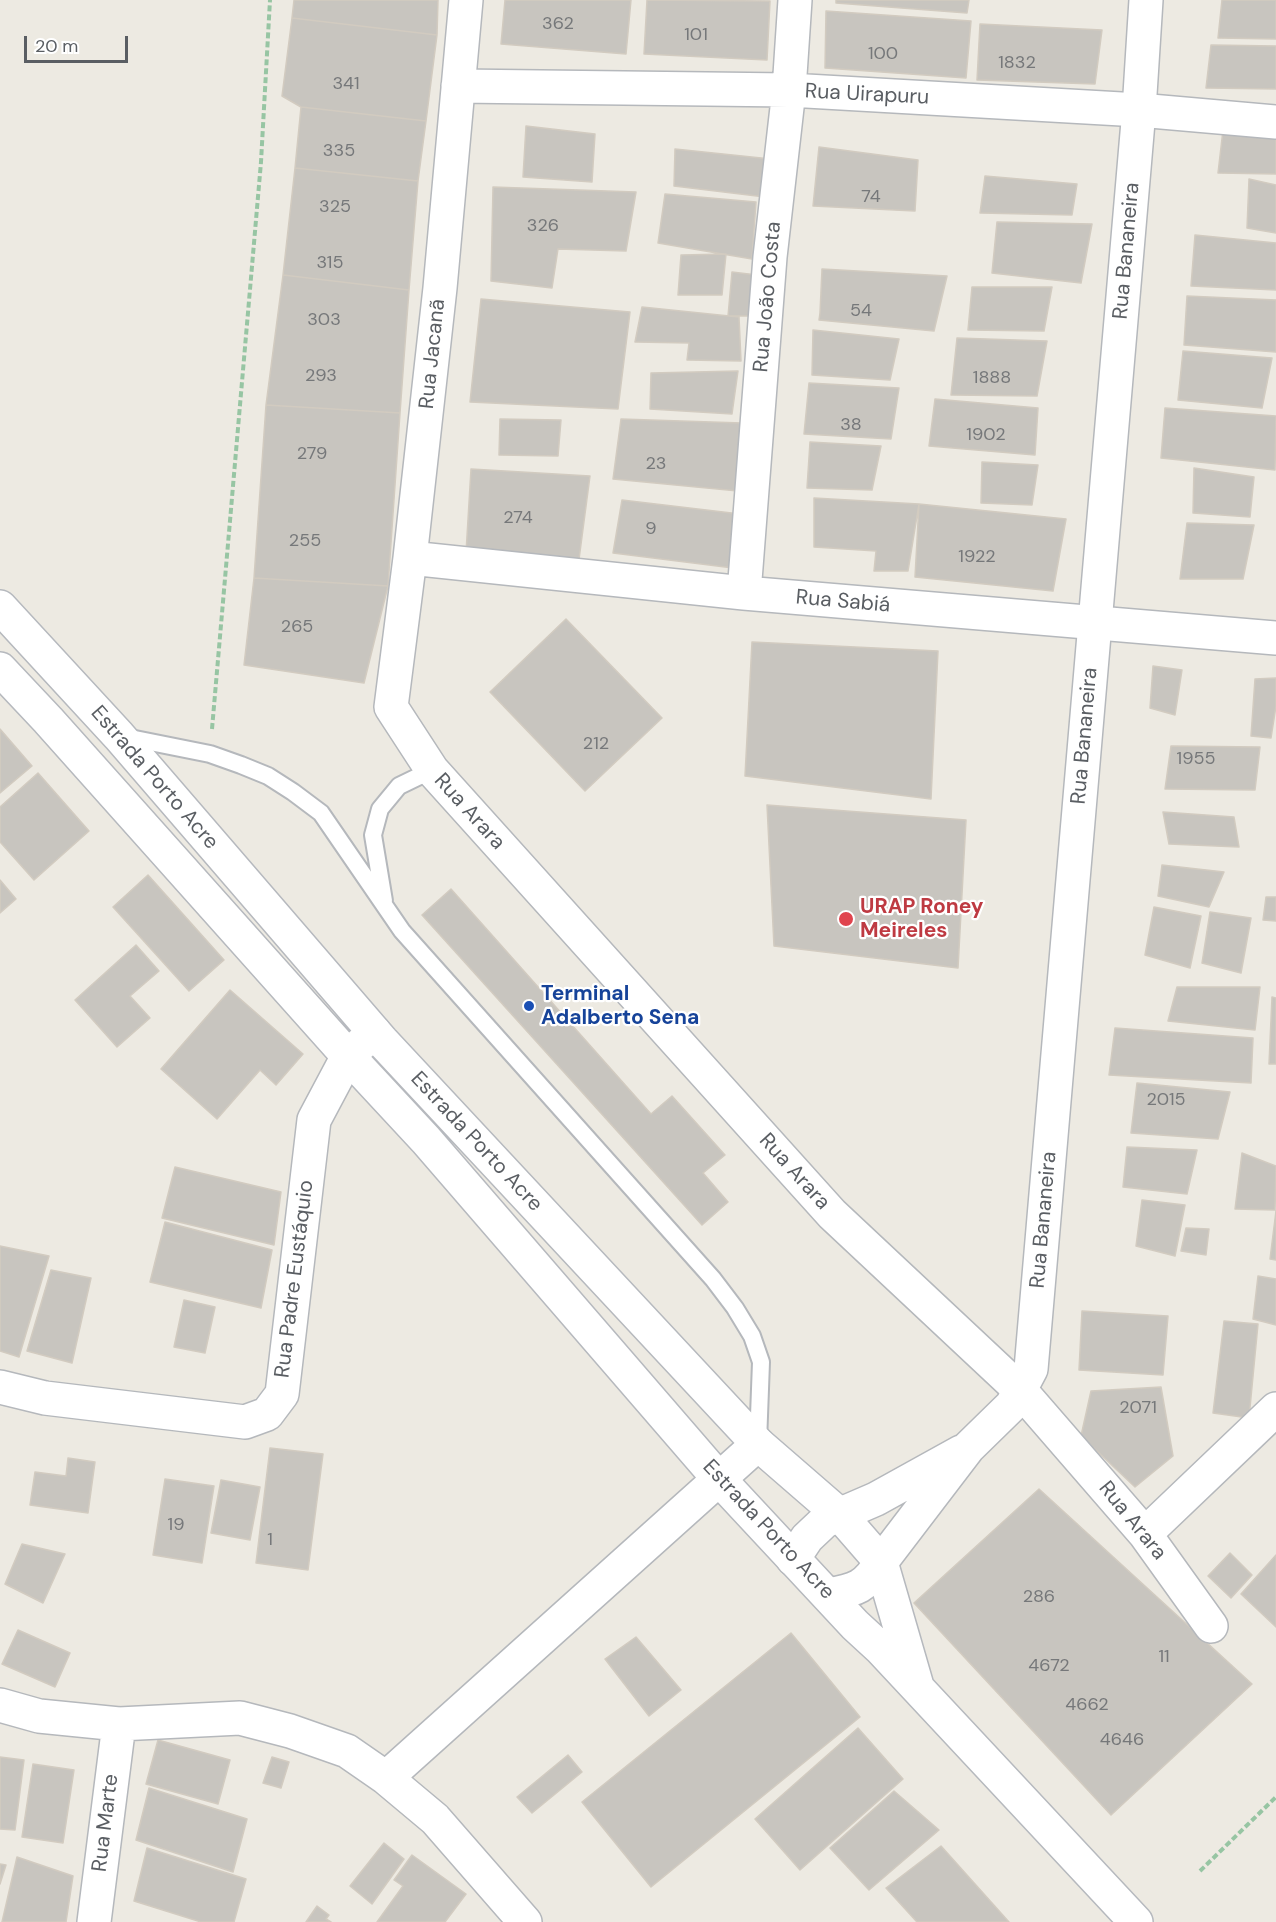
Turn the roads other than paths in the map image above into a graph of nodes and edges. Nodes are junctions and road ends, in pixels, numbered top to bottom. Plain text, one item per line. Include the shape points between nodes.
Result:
1 (466, 0) edge
2 (795, 0) edge
3 (1146, 0) edge
4 (458, 86) junction
5 (789, 90) junction
6 (1139, 110) junction
7 (1276, 122) edge
8 (410, 558) junction
9 (744, 593) junction
10 (0, 607) edge
11 (1095, 623) junction
12 (1276, 638) edge
13 (0, 669) edge
14 (391, 707) joint
15 (119, 736) junction
16 (432, 770) junction
17 (385, 908) junction
18 (374, 1032) junction
19 (348, 1056) junction
20 (0, 1386) edge
21 (1020, 1391) junction
22 (1276, 1409) edge
23 (758, 1444) junction
24 (968, 1448) junction
25 (719, 1479) junction
26 (841, 1516) junction
27 (1145, 1534) junction
28 (793, 1559) junction
29 (881, 1562) junction
30 (828, 1595) junction
31 (1211, 1626) dead end
32 (918, 1689) junction
33 (0, 1705) edge
34 (119, 1724) junction
35 (386, 1778) junction
36 (94, 1922) edge
37 (525, 1922) edge
38 (1136, 1922) edge

1 - 4 street, Rua Jacanã
2 - 5 street, Rua João Costa
3 - 6 street, Rua Bananeira
4 - 5 street, Rua Uirapuru
4 - 8 street, Rua Jacanã
5 - 6 street, Rua Uirapuru
5 - 9 street, Rua João Costa via 770,257
6 - 7 street, Rua Uirapuru
6 - 11 street, Rua Bananeira
8 - 9 street, Rua Sabiá
8 - 14 street, Rua Jacanã
9 - 11 street, Rua Sabiá
10 - 15 street, Estrada Porto Acre
11 - 12 street, Rua Sabiá
11 - 21 street, Rua Bananeira via 1031,1369
13 - 19 street, Estrada Porto Acre
14 - 16 street, Rua Arara
15 - 17 lane via 210,754 268,776 293,792 321,813
15 - 18 street, Estrada Porto Acre
16 - 17 lane via 399,786 380,808 373,835
16 - 21 street, Rua Arara via 832,1215
17 - 23 lane via 735,1308 752,1336 761,1362
18 - 19 street, Rua Padre Eustáquio
18 - 23 street, Estrada Porto Acre
19 - 20 street, Rua Padre Eustáquio via 314,1120 282,1394 267,1414 245,1422 45,1398
19 - 25 street, Estrada Porto Acre via 496,1220
21 - 24 street, Rua Bananeira
21 - 27 street, Rua Arara
22 - 27 street
23 - 25 street
23 - 26 street, Estrada Porto Acre
24 - 26 street, Rua Bananeira
24 - 29 street, Rua Bananeira
25 - 28 street, Estrada Porto Acre
25 - 35 street
26 - 28 street via 825,1521
26 - 29 street, Estrada Porto Acre
27 - 31 street, Rua Arara
28 - 30 street, Estrada Porto Acre
29 - 30 street via 872,1577 853,1591
29 - 32 street, Estrada Porto Acre
30 - 32 street, Estrada Porto Acre
32 - 38 street, Estrada Porto Acre
33 - 34 street via 39,1716
34 - 35 street via 240,1718 347,1751
34 - 36 street, Rua Marte
35 - 37 street via 435,1819

